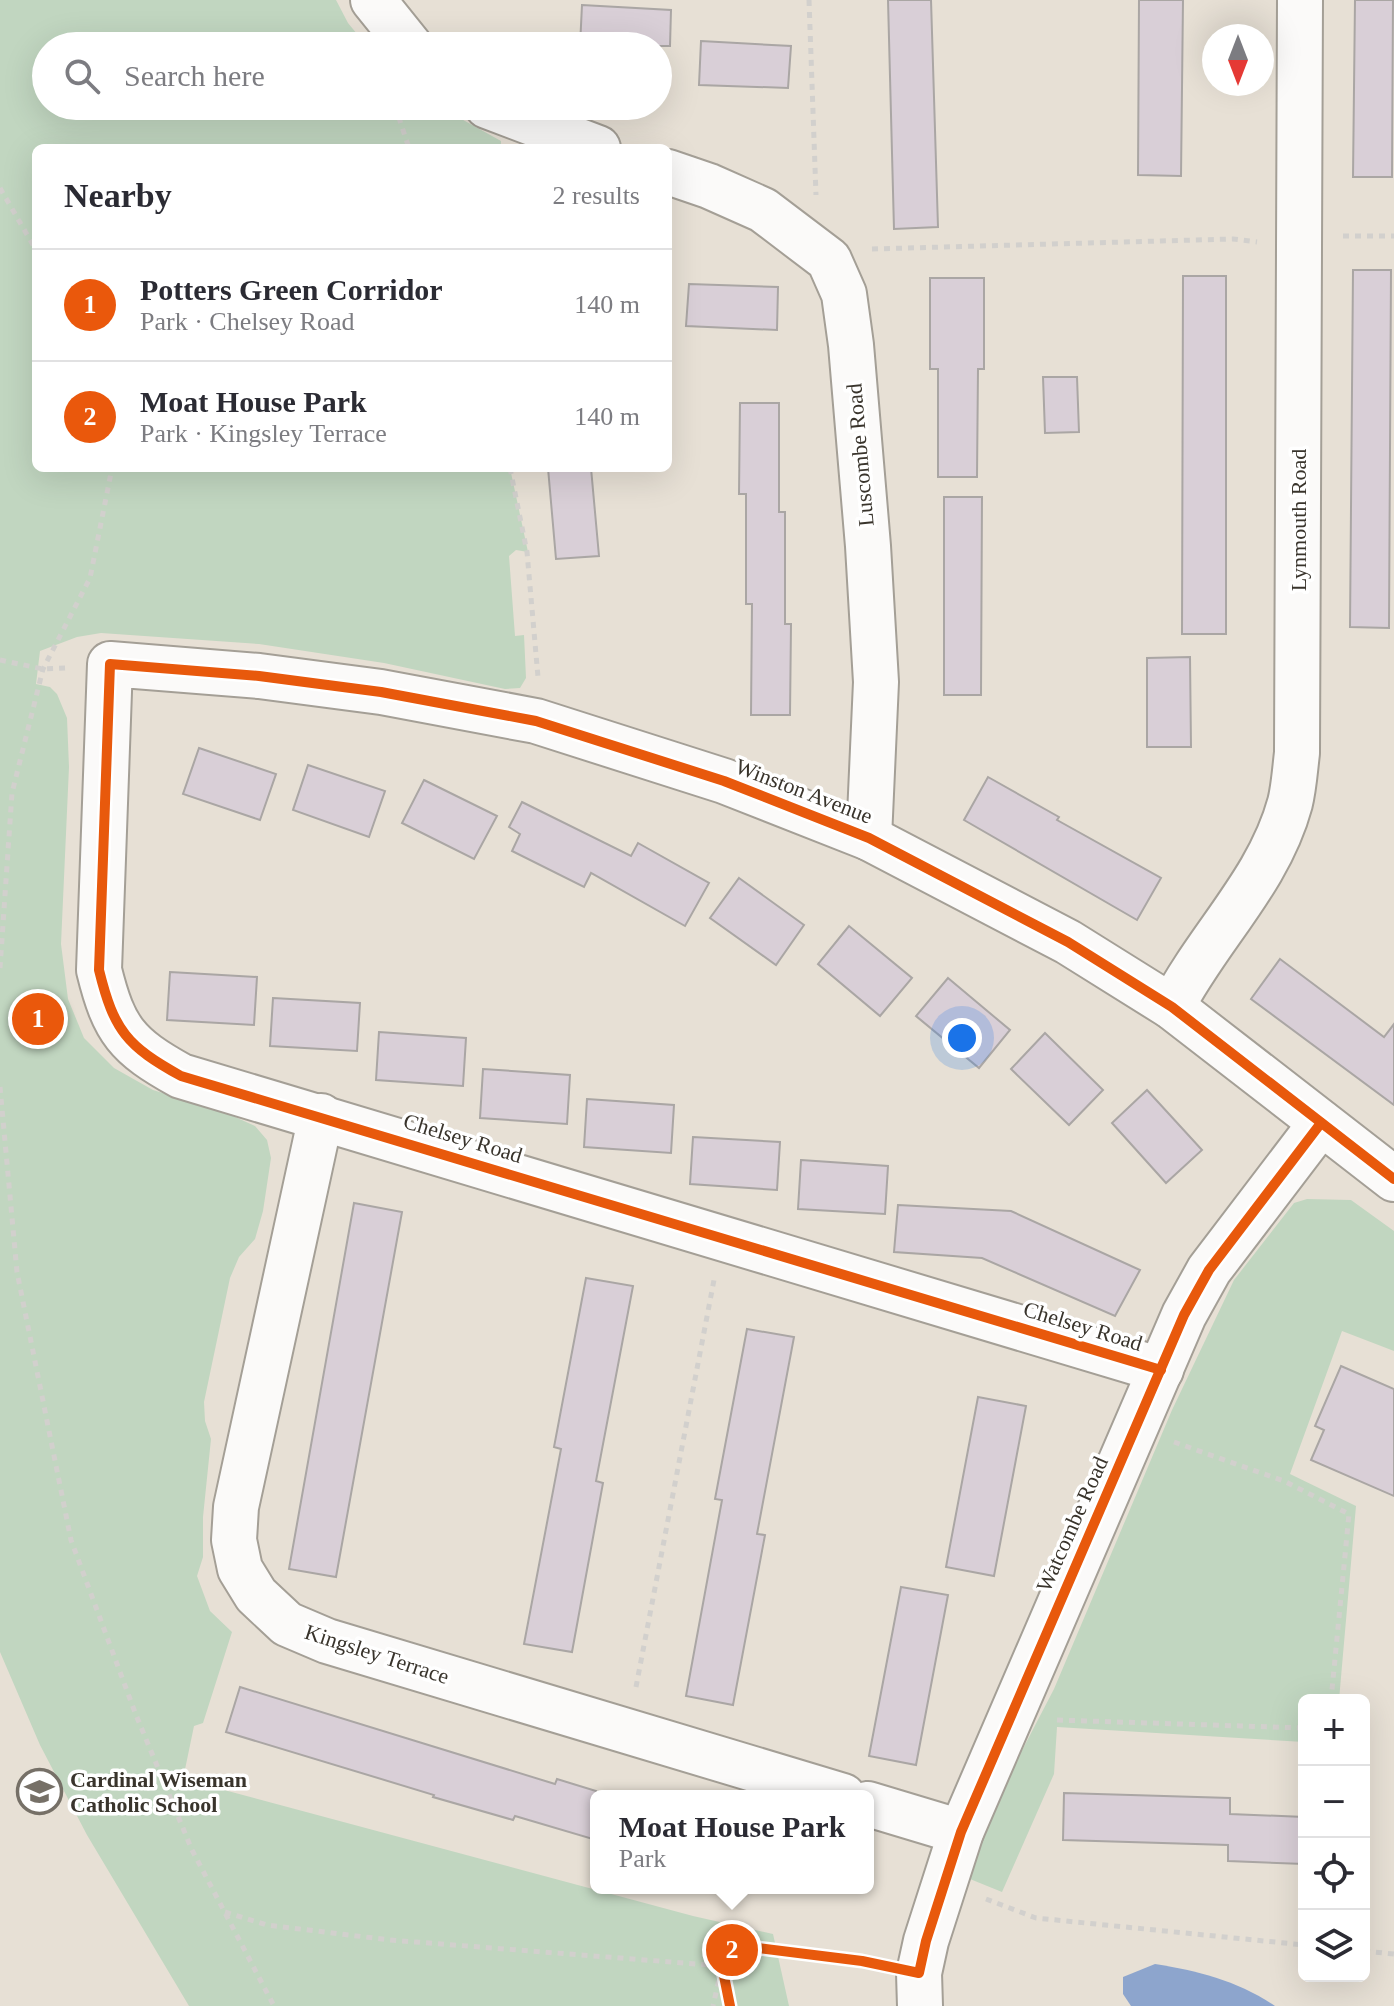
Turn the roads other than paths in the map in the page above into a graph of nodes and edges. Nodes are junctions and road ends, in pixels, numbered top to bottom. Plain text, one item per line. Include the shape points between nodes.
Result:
1 (373, 0) edge
2 (1300, 0) edge
3 (399, 32) edge
4 (524, 120) edge
5 (587, 144) edge
6 (672, 173) edge
7 (110, 664) joint
8 (869, 838) junction
9 (1172, 1007) junction
10 (321, 1116) junction
11 (1321, 1123) junction
12 (1394, 1179) edge
13 (1161, 1370) junction
14 (823, 1790) edge
15 (874, 1806) edge
16 (961, 1832) junction
17 (920, 2006) edge

1 - 3 street
2 - 9 street, Lynmouth Road via 1297,753 1290,801 1272,851
4 - 5 street
6 - 8 street, Luscombe Road via 763,210 829,260 844,294 876,682
7 - 8 street, Winston Avenue via 381,692 536,721 724,781
7 - 10 street, Chelsey Road via 99,970 108,1004 122,1033 146,1056 181,1076
8 - 9 street, Winston Avenue via 1068,942
9 - 11 street, Winston Avenue
10 - 13 street, Chelsey Road
10 - 14 street, Kingsley Terrace via 236,1507 234,1540 240,1569 256,1595 287,1624 327,1641
11 - 12 street, Winston Avenue
11 - 13 street, Watcombe Road via 1209,1270
13 - 16 street, Watcombe Road
15 - 16 street
16 - 17 street, Watcombe Road via 919,1973

